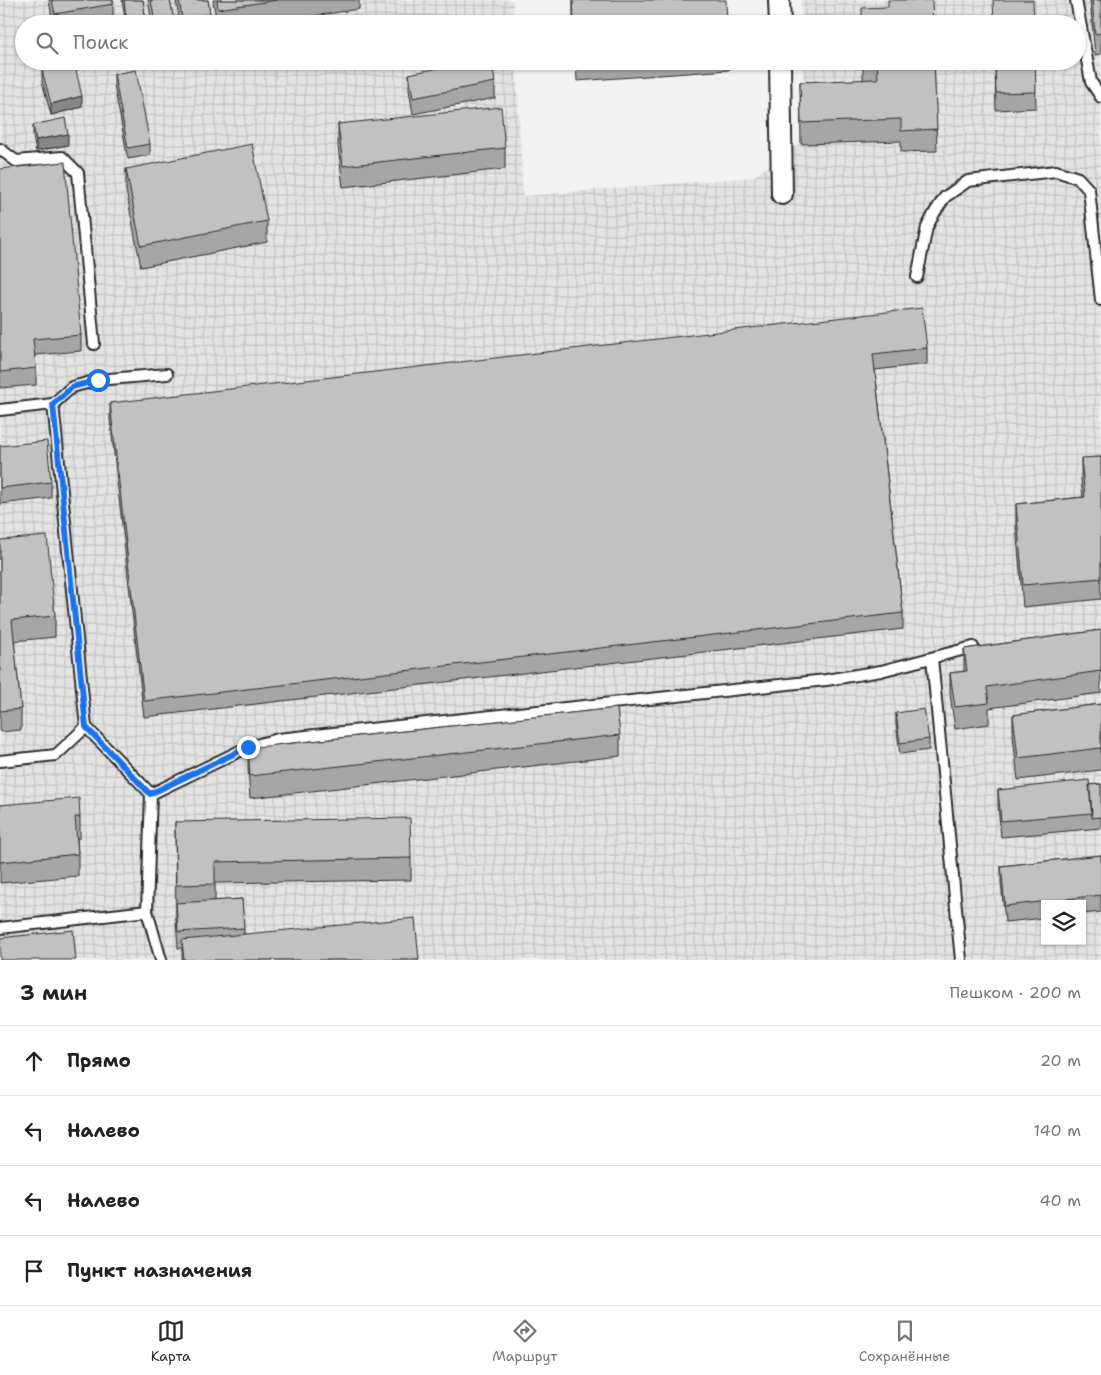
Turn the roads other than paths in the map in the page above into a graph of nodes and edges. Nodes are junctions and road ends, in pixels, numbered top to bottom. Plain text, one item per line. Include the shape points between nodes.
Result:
1 (779, 0) edge
2 (1076, 0) edge
3 (780, 15) edge
4 (1079, 15) edge
5 (1086, 55) edge
6 (780, 70) edge
7 (1101, 97) edge
8 (0, 149) edge
9 (782, 194) dead end
10 (1099, 255) edge
11 (917, 277) dead end
12 (1101, 300) edge
13 (94, 344) dead end
14 (167, 374) dead end
15 (53, 404) junction
16 (0, 410) edge
17 (973, 647) edge
18 (932, 658) junction
19 (86, 727) junction
20 (0, 761) edge
21 (150, 794) junction
22 (147, 911) junction
23 (0, 928) edge
24 (162, 960) edge
25 (961, 960) edge

1 - 3 street
2 - 4 lane
5 - 7 lane via 1091,82
6 - 9 street
8 - 13 lane via 16,161 62,157 78,173
10 - 11 lane via 1089,190 1078,178 1056,171 968,181 945,197 927,228
10 - 12 lane
14 - 15 lane via 98,380 72,387
15 - 16 lane
15 - 19 lane
17 - 18 lane
18 - 21 lane via 826,680 278,739 248,747
18 - 25 lane
19 - 20 lane via 56,755
19 - 21 lane
21 - 22 lane
22 - 23 lane
22 - 24 lane

